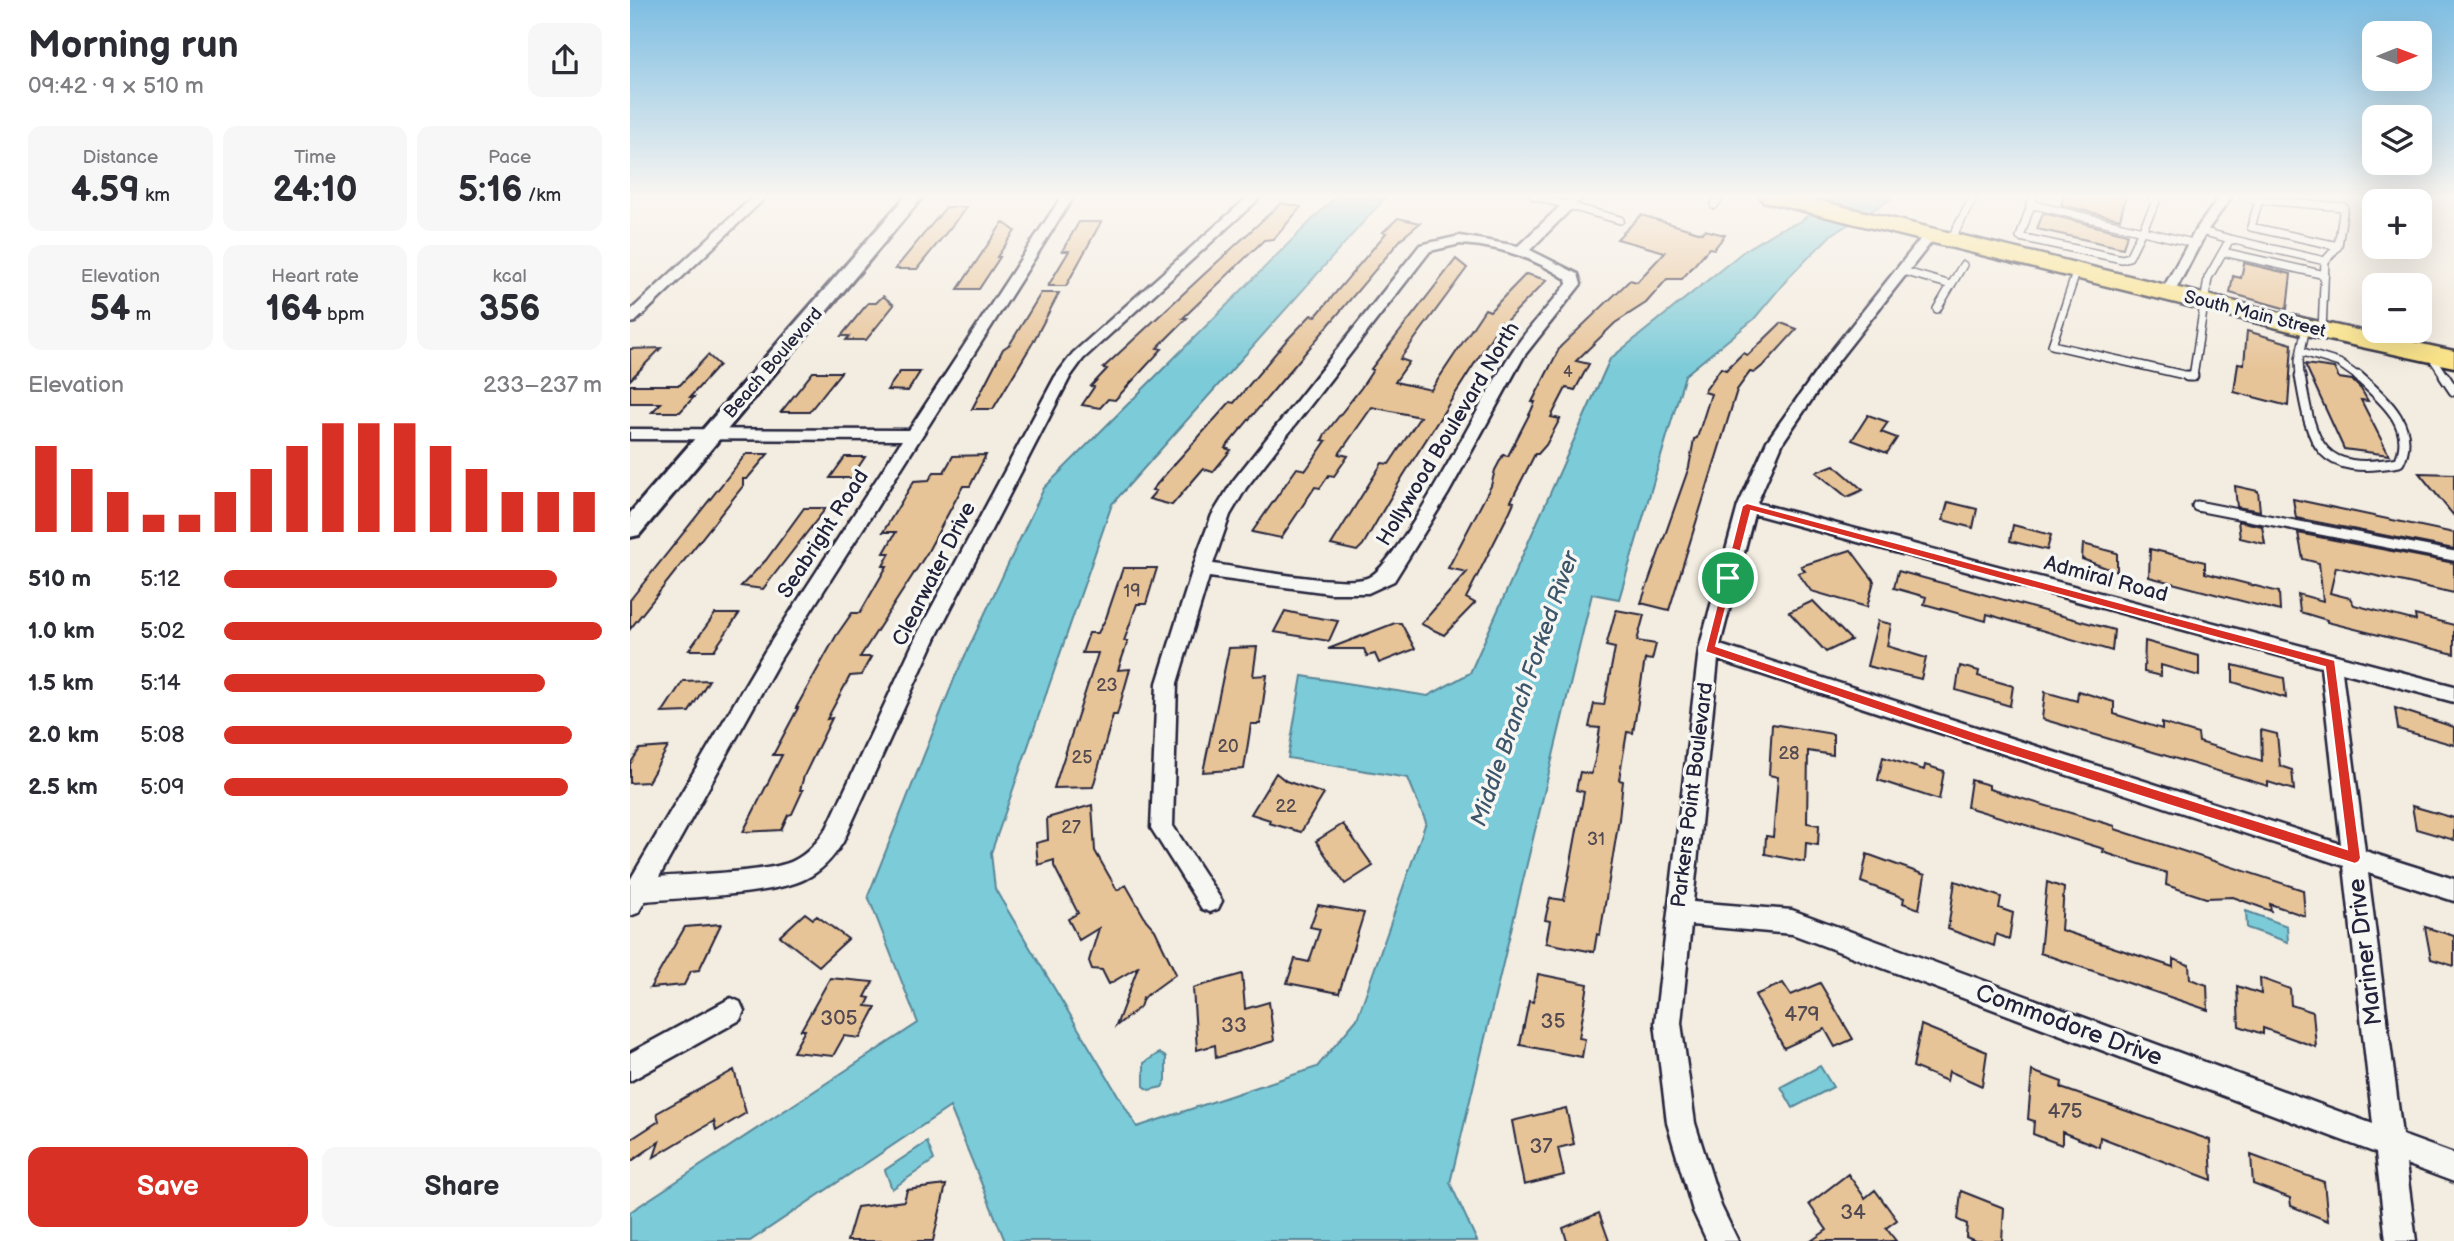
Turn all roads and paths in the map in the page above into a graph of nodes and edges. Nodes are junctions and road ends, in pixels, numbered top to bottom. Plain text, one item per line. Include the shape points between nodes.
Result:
1 (699, 254) edge
2 (865, 254) edge
3 (1031, 254) edge
4 (1192, 254) edge
5 (1420, 254) edge
6 (1531, 254) edge
7 (1922, 254) edge
8 (2037, 254) edge
9 (2083, 254) edge
10 (2131, 254) edge
11 (2189, 254) edge
12 (2222, 254) edge
13 (2231, 254) edge
14 (2294, 254) edge
15 (2331, 254) edge
16 (2325, 261) junction
17 (1963, 265) dead end
18 (2077, 270) junction
19 (1903, 271) junction
20 (2325, 275) junction
21 (1951, 285) junction
22 (2168, 292) junction
23 (2204, 302) junction
24 (1937, 309) dead end
25 (630, 319) edge
26 (2310, 337) junction
27 (2442, 356) edge
28 (2454, 391) edge
29 (711, 434) junction
30 (630, 435) edge
31 (914, 435) junction
32 (1747, 506) junction
33 (2197, 506) dead end
34 (630, 529) edge
35 (2454, 555) edge
36 (1202, 569) junction
37 (1709, 649) junction
38 (2331, 663) junction
39 (2454, 694) edge
40 (2355, 858) junction
41 (2454, 890) edge
42 (632, 895) edge
43 (1210, 901) dead end
44 (1678, 912) junction
45 (731, 1011) dead end
46 (630, 1069) edge
47 (2387, 1144) junction
48 (2454, 1168) edge
49 (1723, 1241) edge
50 (2401, 1241) edge

1 - 25 street
2 - 29 street, Beach Boulevard
3 - 31 street, Seabright Road
4 - 42 street, Clearwater Drive via 1078,356 1063,377 927,635 835,835 822,854 798,871 773,877
5 - 36 street via 1239,485 1221,515
6 - 36 street, Hollywood Boulevard North via 1558,266 1573,277 1574,284 1517,355 1387,576 1368,586 1330,586
7 - 19 street, Parkers Point Boulevard
8 - 18 highway, South Main Street
9 - 10 lane via 2122,259
11 - 22 street
12 - 23 lane via 2208,278
13 - 20 lane
14 - 16 lane
15 - 16 lane
16 - 20 lane
17 - 21 lane
18 - 22 highway, South Main Street
18 - 23 lane via 2052,345 2193,377
19 - 21 lane
19 - 32 street, Parkers Point Boulevard via 1833,358 1775,441
20 - 26 lane
21 - 24 lane
22 - 23 highway, South Main Street
23 - 26 highway, South Main Street
26 - 26 lane via 2299,362 2310,433 2328,457 2345,466 2365,469 2399,462 2406,450 2406,434 2381,399
26 - 27 highway, South Main Street
27 - 28 lane
29 - 30 street
29 - 31 street
29 - 34 street, Beach Boulevard
31 - 42 street, Seabright Road via 772,656
32 - 37 street, Parkers Point Boulevard
32 - 38 street, Admiral Road
33 - 35 lane
36 - 43 street via 1167,683 1162,828
37 - 40 street
37 - 44 street, Parkers Point Boulevard
38 - 39 street, Admiral Road
38 - 40 street, Mariner Drive
40 - 41 street
40 - 47 street, Mariner Drive
44 - 47 street, Commodore Drive via 1792,922
44 - 49 street, Parkers Point Boulevard via 1668,1023 1681,1123 1708,1211
45 - 46 street
47 - 48 street, Commodore Drive
47 - 50 street, Mariner Drive

